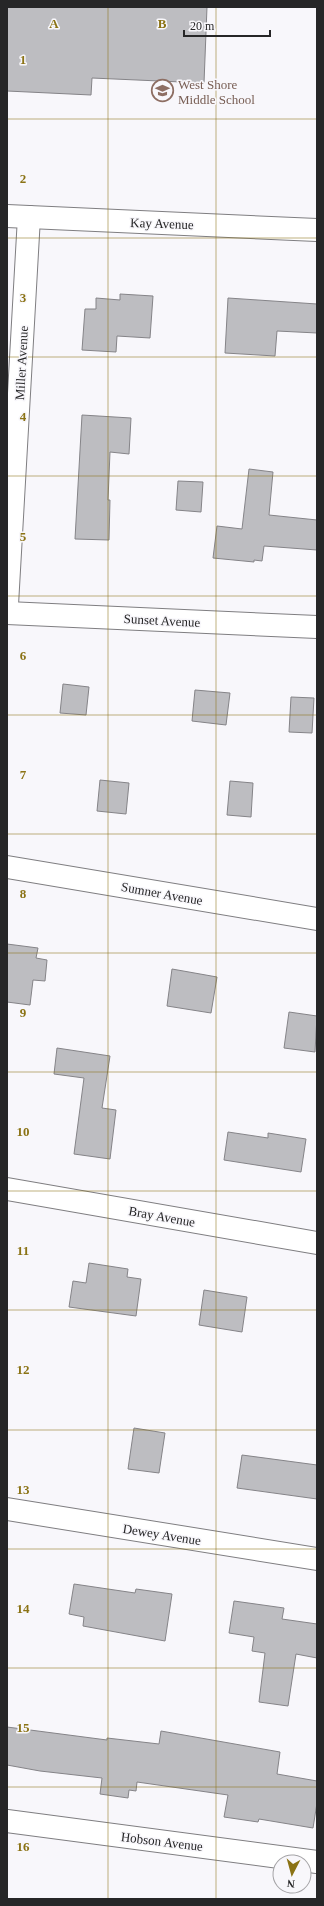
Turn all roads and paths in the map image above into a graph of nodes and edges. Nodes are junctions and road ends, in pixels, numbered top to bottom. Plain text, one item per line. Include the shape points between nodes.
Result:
1 (7, 216) edge
2 (29, 217) junction
3 (317, 230) edge
4 (7, 605) edge
5 (7, 613) edge
6 (317, 627) edge
7 (7, 867) edge
8 (317, 919) edge
9 (7, 1189) edge
10 (317, 1243) edge
11 (7, 1509) edge
12 (317, 1559) edge
13 (7, 1821) edge
14 (317, 1862) edge

1 - 2 street, Kay Avenue
2 - 3 street, Kay Avenue
2 - 4 street, Miller Avenue
5 - 6 street, Sunset Avenue
7 - 8 street, Sumner Avenue
9 - 10 street, Bray Avenue
11 - 12 street, Dewey Avenue
13 - 14 street, Hobson Avenue

